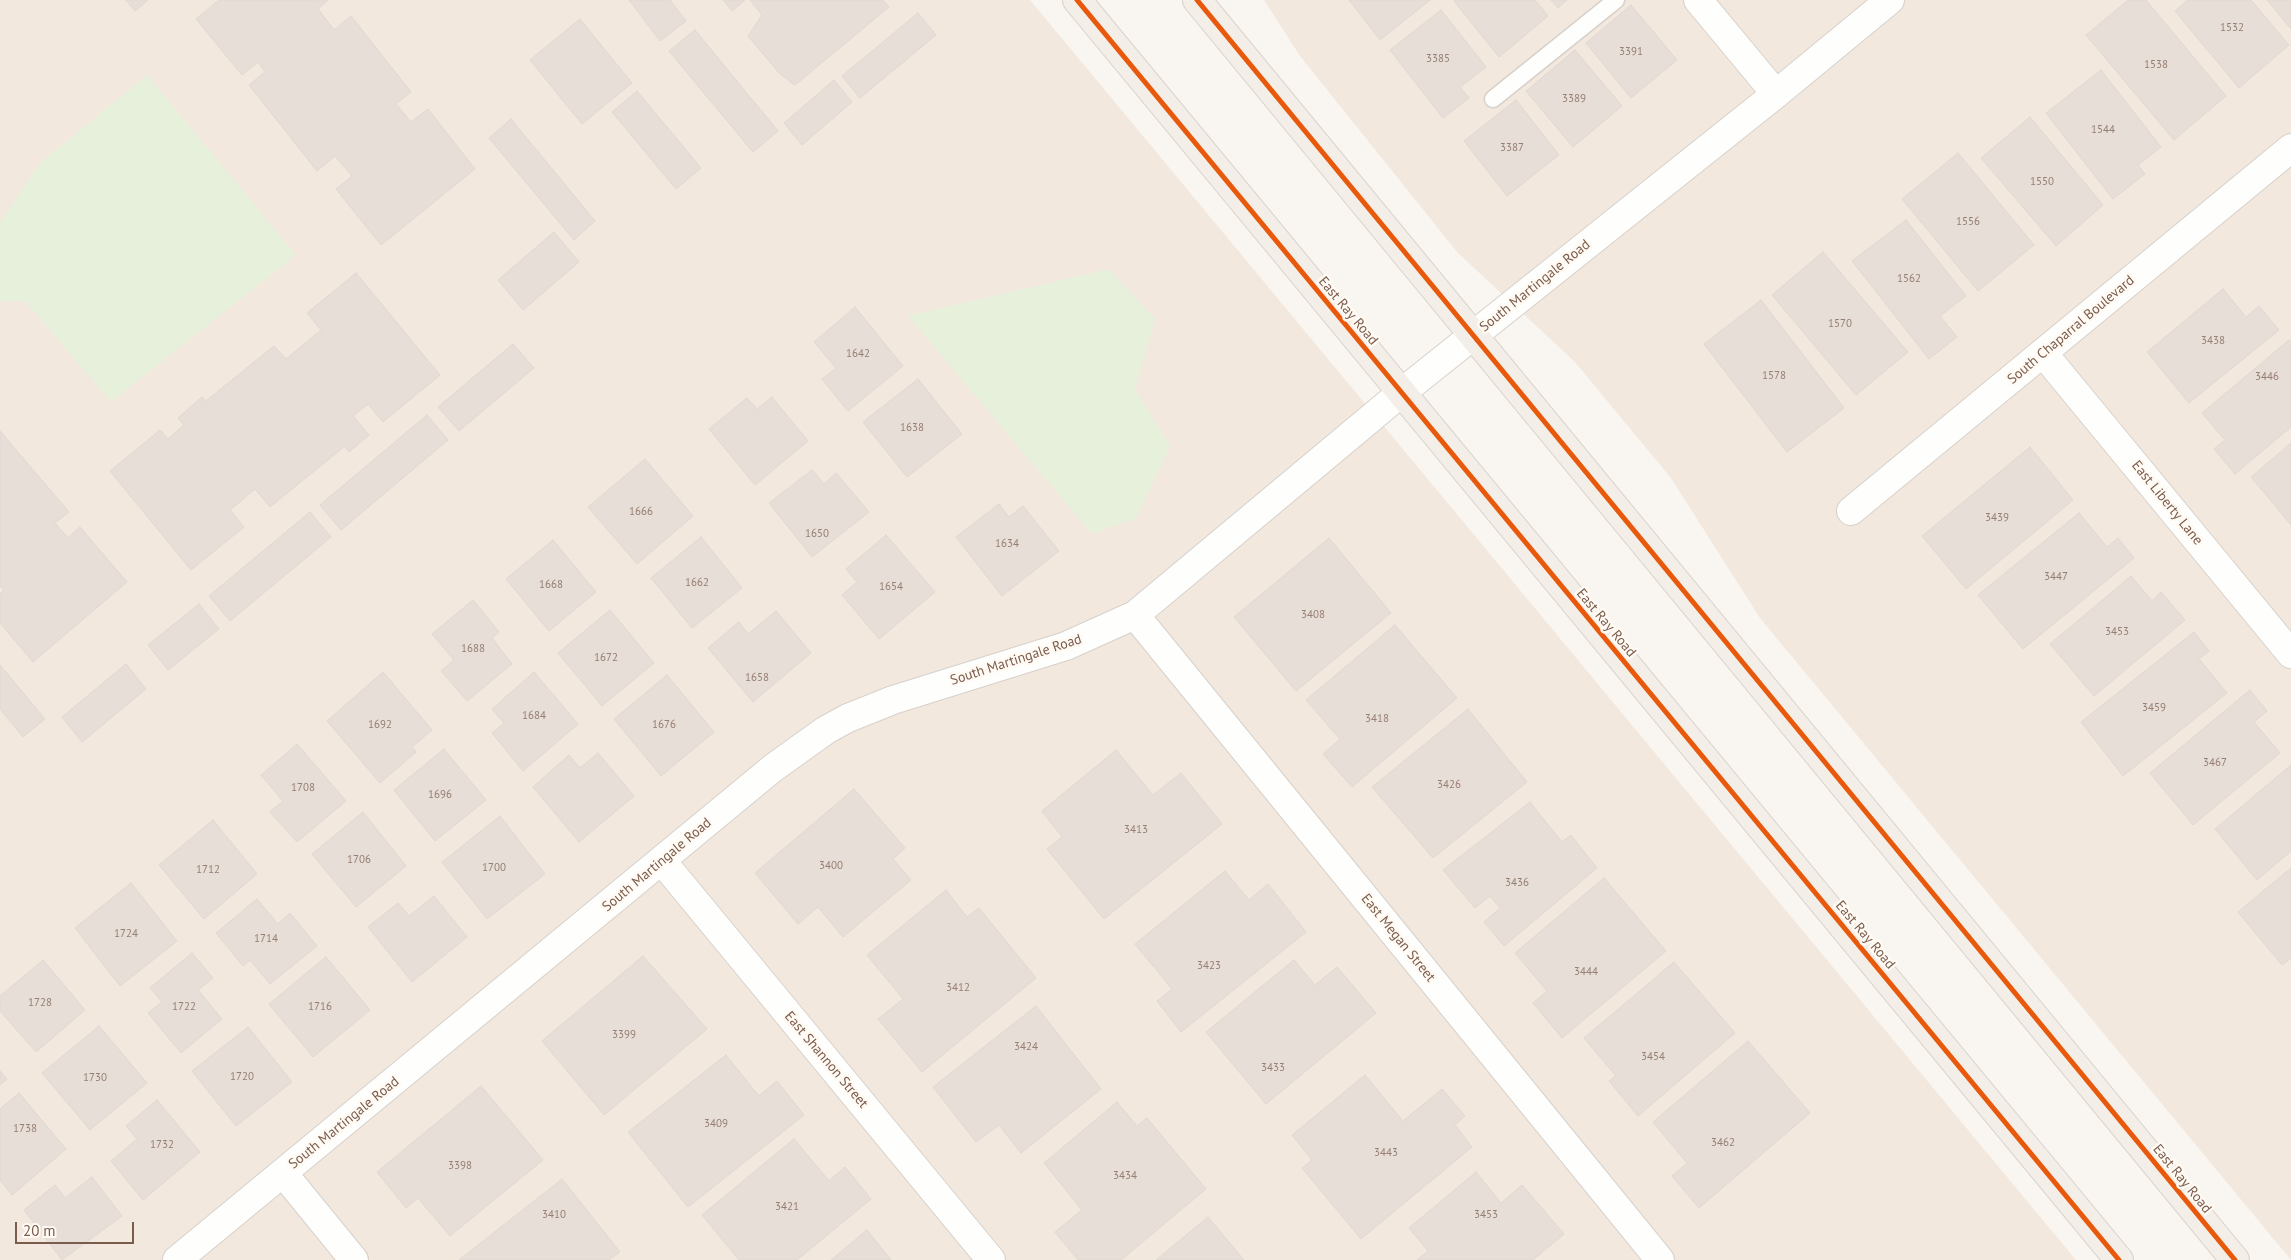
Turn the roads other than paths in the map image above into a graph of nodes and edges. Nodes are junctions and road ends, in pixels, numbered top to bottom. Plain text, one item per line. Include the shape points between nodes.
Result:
1 (1077, 0) edge
2 (1197, 0) edge
3 (1616, 0) edge
4 (1698, 0) edge
5 (1890, 0) edge
6 (1776, 94) junction
7 (1493, 99) dead end
8 (2291, 148) edge
9 (1472, 336) junction
10 (2043, 353) junction
11 (1401, 393) junction
12 (1851, 512) dead end
13 (1135, 615) junction
14 (2291, 654) edge
15 (662, 861) junction
16 (283, 1173) junction
17 (177, 1260) edge
18 (354, 1260) edge
19 (991, 1260) edge
20 (1660, 1260) edge
21 (2119, 1260) edge
22 (2234, 1260) edge

1 - 11 main road, East Ray Road
2 - 9 main road, East Ray Road
3 - 7 lane
4 - 6 street
5 - 6 street, South Martingale Road
6 - 9 street, South Martingale Road
8 - 10 street, South Chaparral Boulevard
9 - 11 street, South Martingale Road
9 - 22 main road, East Ray Road
10 - 12 street, South Chaparral Boulevard
10 - 14 street, East Liberty Lane
11 - 13 street, South Martingale Road
11 - 21 main road, East Ray Road
13 - 15 street, South Martingale Road via 1066,646 893,700 848,718 773,768
13 - 20 street, East Megan Street
15 - 16 street, South Martingale Road
15 - 19 street, East Shannon Street
16 - 17 street, South Martingale Road
16 - 18 street

